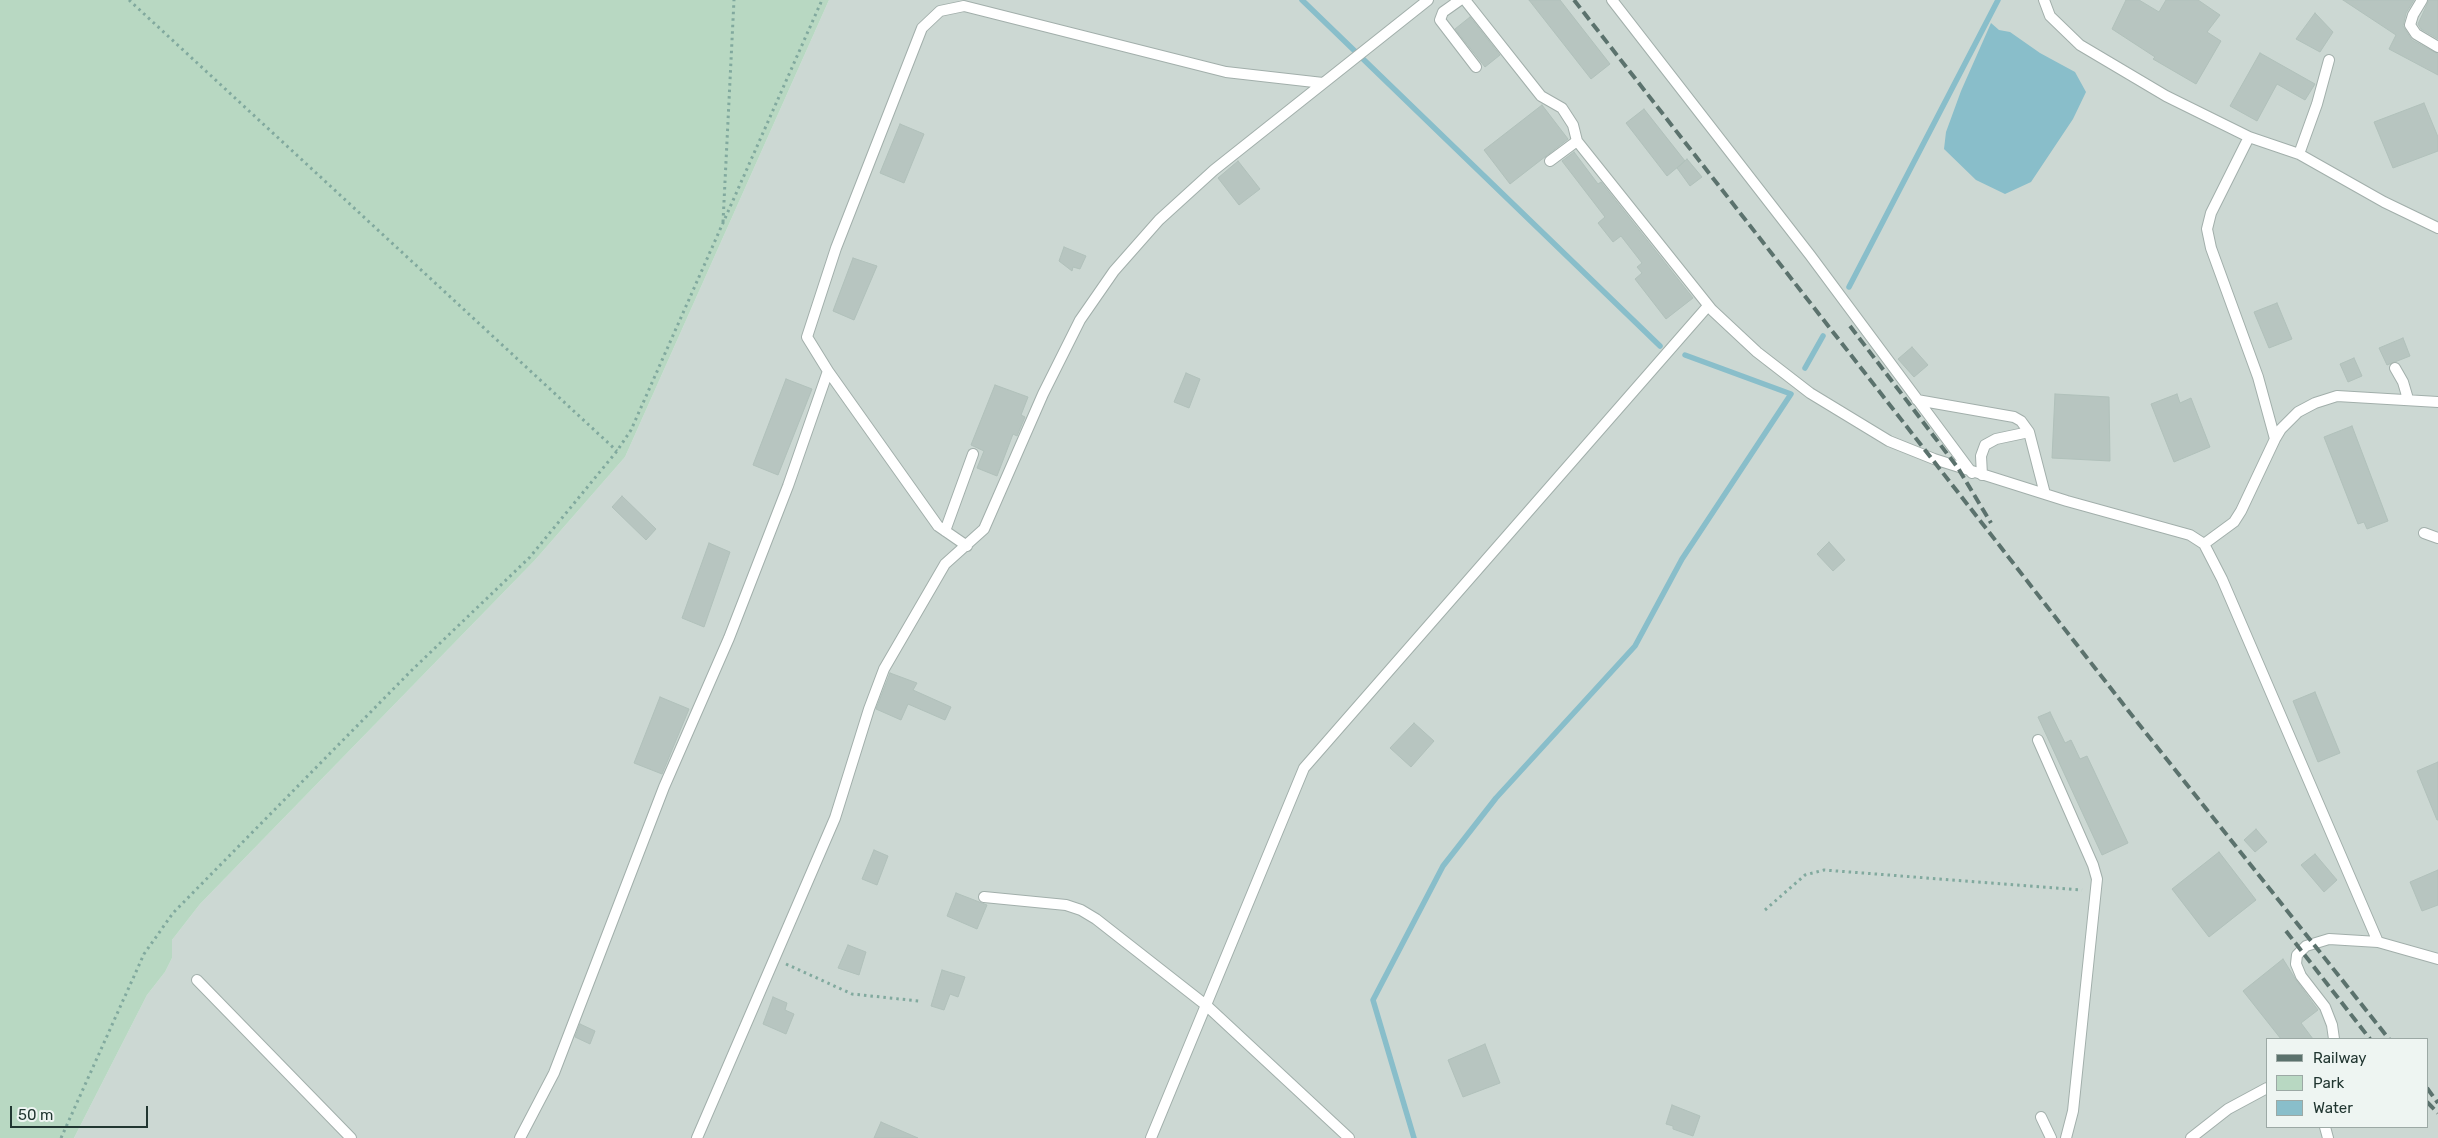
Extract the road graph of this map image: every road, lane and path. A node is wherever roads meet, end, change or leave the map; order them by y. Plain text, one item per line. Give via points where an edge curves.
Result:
1 (129, 0) edge
2 (734, 0) edge
3 (822, 0) edge
4 (1428, 0) edge
5 (1460, 0) edge
6 (1466, 0) edge
7 (1612, 0) edge
8 (2044, 0) edge
9 (2422, 0) edge
10 (2438, 47) edge
11 (2329, 60) dead end
12 (1476, 67) dead end
13 (1323, 83) junction
14 (2249, 137) junction
15 (1576, 141) junction
16 (2299, 154) junction
17 (1550, 161) dead end
18 (722, 226) junction
19 (2438, 228) edge
20 (1708, 306) junction
21 (2395, 368) dead end
22 (828, 371) junction
23 (2408, 399) junction
24 (1917, 400) junction
25 (2438, 402) edge
26 (2029, 432) junction
27 (2275, 439) junction
28 (617, 451) junction
29 (973, 454) dead end
30 (1972, 472) junction
31 (1982, 476) junction
32 (2045, 494) junction
33 (945, 531) junction
34 (2424, 533) dead end
35 (2438, 538) edge
36 (2204, 544) junction
37 (967, 546) junction
38 (2038, 740) dead end
39 (2097, 891) junction
40 (984, 897) dead end
41 (1765, 910) dead end
42 (2378, 942) junction
43 (773, 958) junction
44 (2438, 959) edge
45 (197, 980) dead end
46 (919, 1001) dead end
47 (1207, 1006) junction
48 (2334, 1038) edge
49 (2266, 1089) edge
50 (2040, 1117) dead end
51 (61, 1138) edge
52 (351, 1138) edge
53 (520, 1138) edge
54 (697, 1138) edge
55 (1151, 1138) edge
56 (1349, 1138) edge
57 (2051, 1138) edge
58 (2066, 1138) edge
59 (2191, 1138) edge

1 - 28 path
2 - 18 path
3 - 18 path
4 - 13 lane
5 - 12 lane via 1444,12 1440,20
6 - 15 lane via 1541,96 1562,108 1573,125
7 - 24 lane via 1810,255
8 - 14 lane via 2054,20 2085,48 2166,96
9 - 10 lane via 2410,25 2416,34
11 - 16 lane
13 - 22 lane via 1226,72 964,6 940,11 922,28 836,248 807,337
13 - 37 lane via 1214,170 1159,220 1114,271 1080,320 1043,394 984,529
14 - 16 lane
14 - 27 lane via 2211,213 2207,229 2258,377
15 - 17 lane
15 - 20 lane
16 - 19 lane
18 - 28 path via 631,430
20 - 30 lane via 1758,352 1854,422 1889,440
20 - 47 lane via 1312,758 1299,778
21 - 23 lane
22 - 33 lane via 938,526
22 - 53 lane via 729,638 664,787 554,1073
23 - 25 lane
23 - 27 lane via 2330,398 2298,412
24 - 26 lane via 2014,417 2021,420
24 - 30 lane
26 - 31 lane via 1996,439 1985,445 1981,456
26 - 32 lane
27 - 36 lane via 2242,511 2227,528
28 - 51 path via 530,557 412,670 173,913 144,954
29 - 33 lane
30 - 31 lane
31 - 32 lane
32 - 36 lane via 2190,535
33 - 37 lane
34 - 35 lane
36 - 42 lane
37 - 43 lane via 945,564 884,669 835,818
38 - 39 lane via 2093,865
39 - 41 path via 1824,870 1805,875
39 - 58 lane via 2073,1111
40 - 47 lane via 1066,905 1081,910
42 - 44 lane
42 - 48 lane via 2318,941 2297,955 2298,970 2326,1007
43 - 46 path via 852,994
43 - 54 lane
45 - 52 lane
47 - 55 lane
47 - 56 lane
49 - 59 lane via 2237,1104
50 - 57 lane

